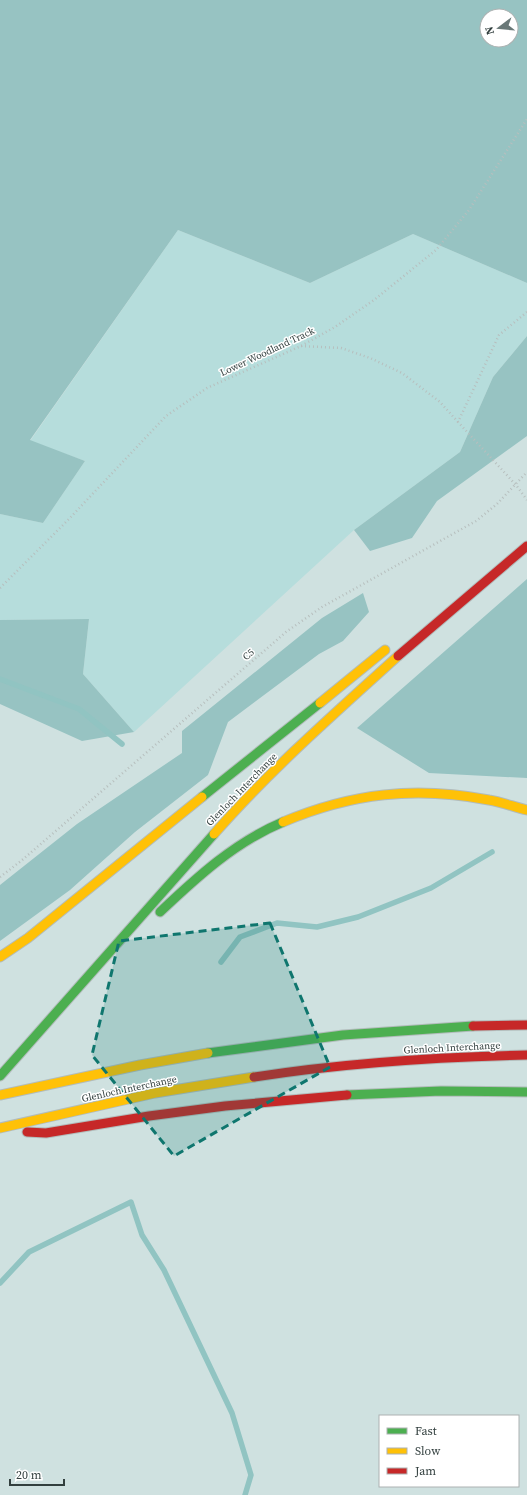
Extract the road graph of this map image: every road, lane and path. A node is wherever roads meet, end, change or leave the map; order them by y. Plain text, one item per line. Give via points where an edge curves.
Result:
1 (527, 119) edge
2 (527, 312) edge
3 (301, 346) junction
4 (458, 422) junction
5 (527, 472) edge
6 (516, 485) junction
7 (527, 500) edge
8 (527, 546) edge
9 (484, 583) junction
10 (0, 588) edge
11 (421, 624) dead end
12 (390, 646) dead end
13 (527, 810) edge
14 (0, 877) edge
15 (154, 918) dead end
16 (142, 928) dead end
17 (0, 957) edge
18 (80, 986) junction
19 (527, 1025) edge
20 (527, 1055) edge
21 (0, 1076) edge
22 (527, 1092) edge
23 (0, 1095) edge
24 (0, 1130) edge

1 - 3 path, Lower Woodland Track via 469,210 436,250 374,300 335,327
2 - 4 path via 499,335
3 - 4 path via 341,348 396,370 440,402
3 - 10 path, Lower Woodland Track via 207,388 166,416
4 - 6 path
5 - 6 path, C5
6 - 7 path
6 - 14 path, C5 via 476,521 322,607 286,632
8 - 9 highway, Glenloch Interchange
9 - 11 highway
9 - 18 highway, Glenloch Interchange via 386,667 267,777 224,822
12 - 17 highway via 28,938
13 - 15 highway via 474,796 428,792 380,794 341,801 266,830 242,844 208,869
16 - 18 highway
18 - 21 highway, Glenloch Interchange
19 - 23 highway, Glenloch Interchange via 402,1030 312,1039 160,1061
20 - 24 highway, Glenloch Interchange via 425,1059 253,1077 163,1092
22 - 24 highway via 431,1092 292,1100 182,1111 46,1133

